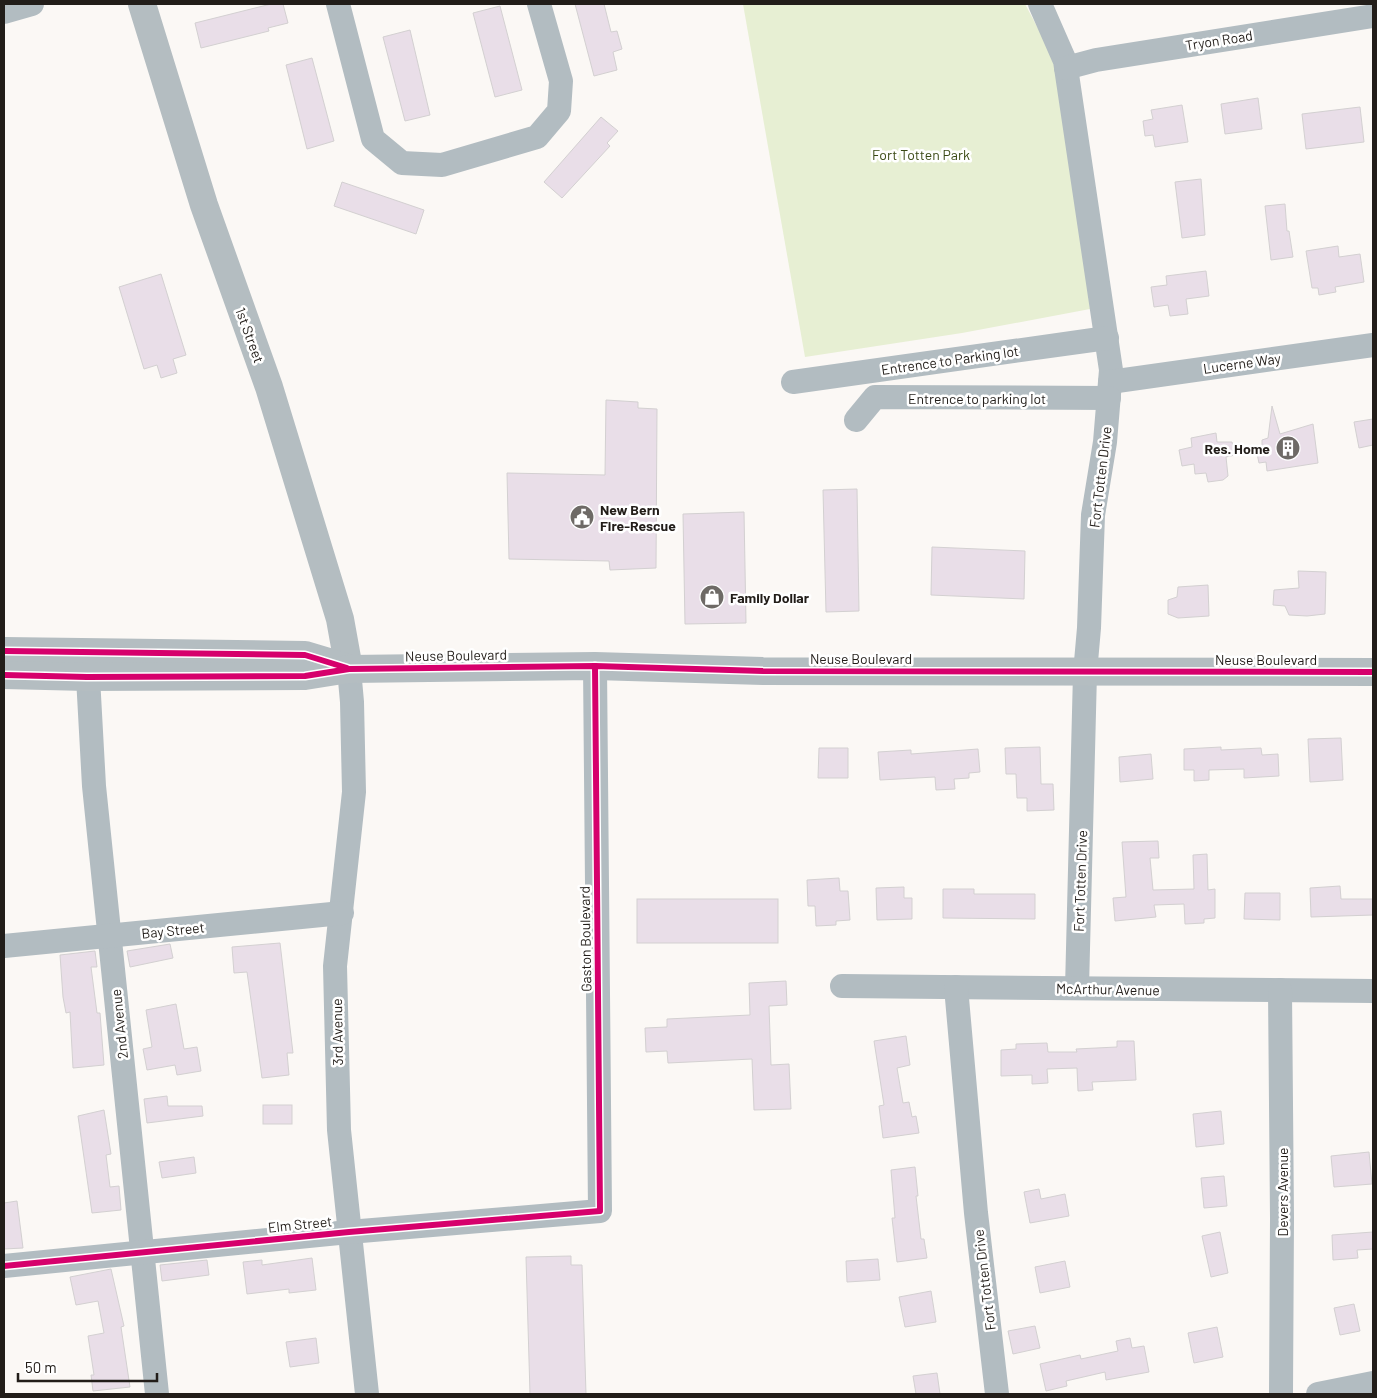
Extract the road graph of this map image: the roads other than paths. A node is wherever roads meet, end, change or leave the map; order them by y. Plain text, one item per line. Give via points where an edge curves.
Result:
1 (9, 4) edge
2 (32, 4) edge
3 (142, 4) edge
4 (338, 4) edge
5 (539, 4) edge
6 (1040, 4) edge
7 (4, 6) edge
8 (4, 12) edge
9 (1373, 16) edge
10 (1066, 68) junction
11 (1107, 338) junction
12 (1373, 345) edge
13 (792, 382) dead end
14 (1109, 390) junction
15 (856, 420) dead end
16 (4, 651) edge
17 (87, 665) junction
18 (595, 666) junction
19 (349, 669) junction
20 (1373, 672) edge
21 (1086, 673) junction
22 (4, 675) edge
23 (342, 914) junction
24 (110, 936) junction
25 (4, 946) edge
26 (842, 986) dead end
27 (956, 987) junction
28 (1077, 988) junction
29 (1280, 990) junction
30 (1373, 991) edge
31 (600, 1211) joint
32 (349, 1232) junction
33 (142, 1252) junction
34 (4, 1266) edge
35 (1373, 1383) edge
36 (157, 1394) edge
37 (367, 1394) edge
38 (997, 1394) edge
39 (1281, 1394) edge
40 (1318, 1394) edge

1 - 7 street
2 - 8 street
3 - 19 main road, 1st Street via 204,205 269,387 340,619
4 - 5 street via 373,139 402,163 442,164 537,137 559,111 561,81
6 - 10 street, Fort Totten Drive
9 - 10 street, Tryon Road via 1096,60
10 - 11 street, Fort Totten Drive
11 - 13 street, Entrence to Parking lot
11 - 14 street, Fort Totten Drive via 1111,370
12 - 14 street, Lucerne Way
14 - 15 street, Entrence to parking lot via 875,398
14 - 21 street, Fort Totten Drive via 1105,442 1093,516
16 - 17 main road, Neuse Boulevard
17 - 19 main road, Neuse Boulevard via 306,676
17 - 22 main road, Neuse Boulevard
17 - 24 street, 2nd Avenue via 94,786
18 - 19 main road, Neuse Boulevard
18 - 21 main road, Neuse Boulevard via 763,671
18 - 31 street, Gaston Boulevard
19 - 23 street, 3rd Avenue via 354,792
20 - 21 main road, Neuse Boulevard
21 - 28 street, Fort Totten Drive
23 - 24 street, Bay Street
23 - 32 street, 3rd Avenue via 335,966 338,1111
24 - 25 street, Bay Street
24 - 33 street, 2nd Avenue
26 - 27 street, McArthur Avenue
27 - 28 street, McArthur Avenue
27 - 38 street, Fort Totten Drive via 976,1212
28 - 29 street, McArthur Avenue
29 - 30 street, McArthur Avenue
29 - 39 street, Devers Avenue
31 - 32 street, Elm Street
32 - 33 street, Elm Street
32 - 37 street, 3rd Avenue
33 - 34 street, Elm Street
33 - 36 street, 2nd Avenue
35 - 40 street

